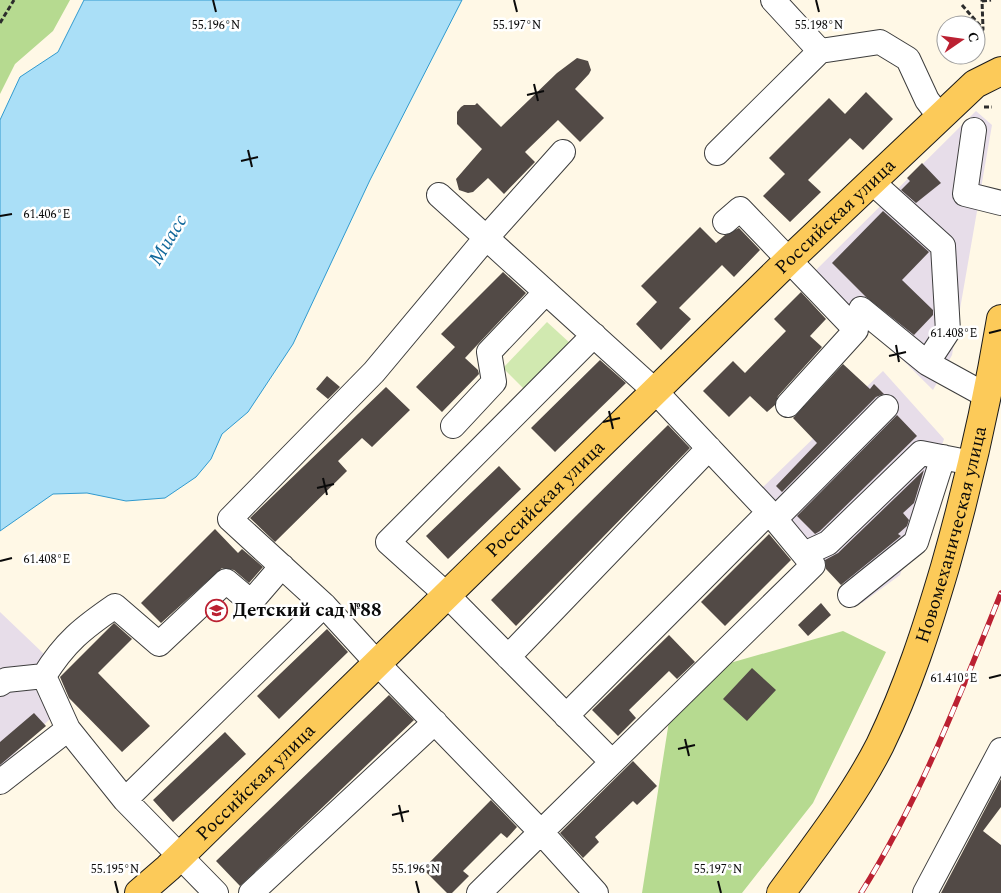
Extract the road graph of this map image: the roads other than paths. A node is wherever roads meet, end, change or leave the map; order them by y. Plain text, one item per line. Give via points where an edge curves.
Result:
1 (773, 0) edge
2 (820, 51) junction
3 (1001, 71) edge
4 (940, 117) junction
5 (974, 130) dead end
6 (563, 152) dead end
7 (717, 153) dead end
8 (872, 182) junction
9 (439, 195) dead end
10 (1001, 203) edge
11 (725, 222) dead end
12 (486, 238) junction
13 (789, 260) junction
14 (546, 292) junction
15 (862, 309) dead end
16 (1001, 319) edge
17 (594, 335) junction
18 (927, 363) junction
19 (655, 391) junction
20 (987, 396) junction
21 (788, 405) dead end
22 (886, 407) dead end
23 (453, 426) dead end
24 (709, 448) junction
25 (943, 457) junction
26 (972, 463) junction
27 (772, 516) junction
28 (804, 554) junction
29 (282, 566) junction
30 (850, 595) dead end
31 (448, 596) junction
32 (324, 605) junction
33 (508, 657) junction
34 (378, 664) junction
35 (44, 676) junction
36 (0, 684) edge
37 (566, 716) junction
38 (435, 722) junction
39 (68, 729) junction
40 (1001, 750) edge
41 (612, 762) junction
42 (0, 782) edge
43 (125, 800) junction
44 (541, 832) junction
45 (180, 857) junction
46 (582, 889) edge
47 (139, 893) edge
48 (216, 893) edge
49 (252, 893) edge
50 (479, 893) edge
51 (781, 893) edge
52 (925, 893) edge

1 - 2 lane
2 - 4 lane via 880,42 908,58
2 - 7 lane
3 - 4 main road, Российская улица via 975,84
4 - 8 main road, Российская улица
5 - 10 lane via 965,194
6 - 12 lane
8 - 13 main road, Российская улица
8 - 18 lane via 942,246 948,331
9 - 12 lane
11 - 13 lane via 740,209
12 - 14 lane
12 - 29 lane via 374,372 230,519
13 - 19 main road, Российская улица
13 - 21 lane via 856,330
14 - 17 lane
14 - 23 lane via 490,352 494,382
15 - 18 lane
16 - 20 main road, Новомеханическая улица
17 - 19 lane
17 - 31 lane via 388,542
18 - 20 lane
19 - 24 lane
19 - 31 main road, Российская улица
20 - 26 main road, Новомеханическая улица
22 - 27 lane
24 - 27 lane
24 - 33 lane
25 - 26 lane
25 - 28 lane via 921,453 828,543
25 - 30 lane via 916,542
26 - 51 main road, Новомеханическая улица via 933,607 899,705 857,785
27 - 28 lane
27 - 37 lane
28 - 41 lane via 813,565
29 - 32 lane
29 - 35 lane via 251,602 226,581 159,644 115,606 81,628 56,656
31 - 33 lane
31 - 34 main road, Российская улица
32 - 34 lane
32 - 43 lane
33 - 37 lane
34 - 38 lane
34 - 45 main road, Российская улица
35 - 36 lane via 6,680
35 - 39 lane
37 - 41 lane
38 - 44 lane
38 - 49 lane
39 - 42 lane
39 - 43 lane
40 - 52 lane
41 - 44 lane
43 - 45 lane
44 - 46 lane
44 - 50 lane
45 - 47 main road, Российская улица
45 - 48 lane

